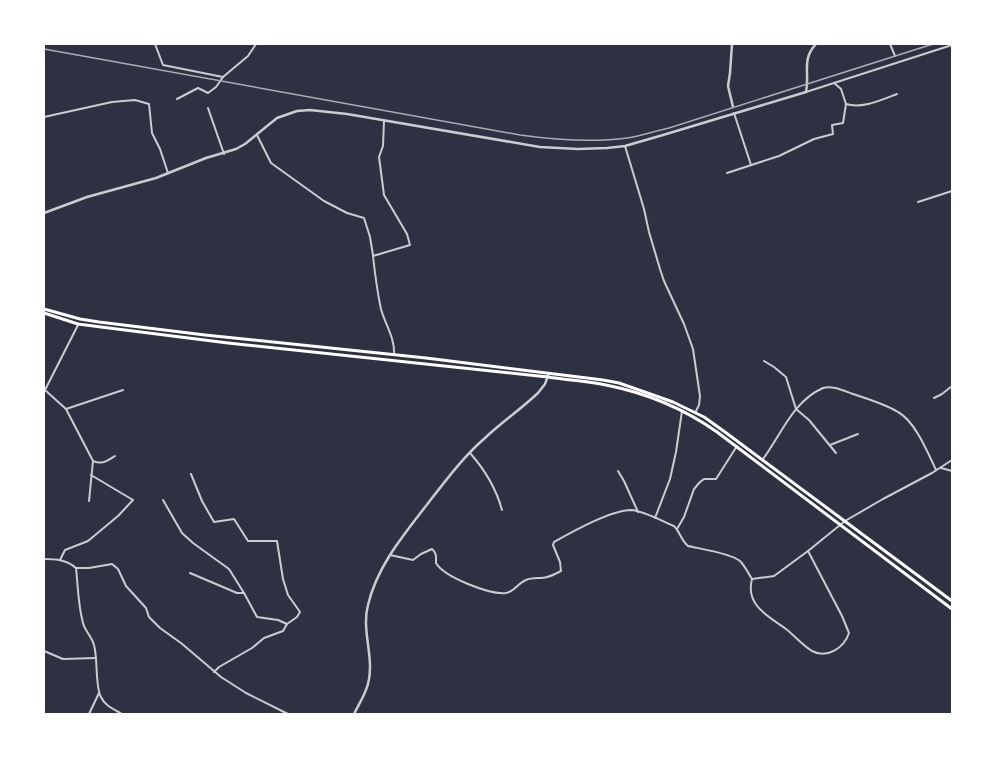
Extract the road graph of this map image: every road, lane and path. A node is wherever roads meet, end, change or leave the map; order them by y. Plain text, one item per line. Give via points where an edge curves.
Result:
1 (155, 44) edge
2 (256, 44) edge
3 (732, 44) edge
4 (816, 44) edge
5 (890, 44) edge
6 (952, 45) edge
7 (895, 56) dead end
8 (223, 76) junction
9 (834, 82) junction
10 (806, 92) junction
11 (897, 94) dead end
12 (177, 99) dead end
13 (846, 104) junction
14 (733, 107) dead end
15 (208, 108) dead end
16 (734, 114) junction
17 (44, 117) edge
18 (384, 121) junction
19 (257, 135) junction
20 (625, 146) junction
21 (224, 154) junction
22 (751, 165) junction
23 (168, 173) junction
24 (727, 173) dead end
25 (952, 191) edge
26 (918, 202) dead end
27 (44, 213) edge
28 (373, 256) junction
29 (44, 309) edge
30 (44, 313) edge
31 (102, 322) junction
32 (78, 324) junction
33 (102, 327) junction
34 (952, 351) edge
35 (394, 354) junction
36 (952, 355) edge
37 (764, 361) dead end
38 (548, 375) junction
39 (952, 386) edge
40 (44, 390) edge
41 (123, 390) dead end
42 (934, 398) dead end
43 (796, 409) junction
44 (66, 410) junction
45 (682, 410) junction
46 (695, 413) junction
47 (858, 434) dead end
48 (830, 445) junction
49 (736, 446) junction
50 (470, 453) junction
51 (836, 453) dead end
52 (115, 456) dead end
53 (763, 459) junction
54 (952, 460) edge
55 (93, 461) junction
56 (941, 468) junction
57 (936, 470) junction
58 (618, 471) dead end
59 (952, 471) edge
60 (190, 474) dead end
61 (91, 475) junction
62 (163, 500) dead end
63 (89, 501) dead end
64 (502, 510) dead end
65 (638, 512) junction
66 (655, 518) junction
67 (845, 521) junction
68 (841, 524) junction
69 (677, 529) junction
70 (808, 551) junction
71 (390, 555) junction
72 (44, 559) edge
73 (60, 560) junction
74 (76, 568) junction
75 (190, 573) dead end
76 (752, 579) junction
77 (244, 593) junction
78 (952, 601) edge
79 (952, 609) edge
80 (287, 624) junction
81 (44, 651) edge
82 (96, 658) junction
83 (214, 672) junction
84 (99, 692) junction
85 (88, 714) edge
86 (122, 714) edge
87 (288, 714) edge
88 (354, 714) edge

1 - 8 street via 163,65
2 - 8 street via 248,56
3 - 14 street via 728,86
4 - 10 street via 809,53 806,63
5 - 7 street
6 - 9 street
8 - 12 street via 216,87 208,93 198,88
9 - 10 street
9 - 13 street via 841,89
10 - 16 street
11 - 13 street via 854,106
13 - 22 street via 843,123 832,125 833,134 814,139 779,156
15 - 21 street
16 - 20 street
16 - 22 street
17 - 23 street via 112,102 135,100 149,104 152,133
18 - 19 street via 310,110 277,118
18 - 20 street via 540,148
18 - 28 street via 383,146 379,157 384,195 404,228 410,245
19 - 21 street via 241,147
19 - 28 street via 272,163 324,201 347,213 364,218
20 - 46 street via 664,281 693,349 700,396
21 - 23 street
22 - 24 street
23 - 27 street via 87,197
25 - 26 street
28 - 35 street via 382,310 394,346
29 - 31 main road
30 - 32 main road
31 - 33 main road
31 - 35 main road
32 - 33 main road
32 - 40 street
33 - 38 main road
34 - 36 street
35 - 38 main road
37 - 43 street via 786,377
38 - 45 main road via 621,388
38 - 46 main road via 619,383 658,396
38 - 50 street via 538,393
39 - 42 street
40 - 44 street
41 - 44 street
43 - 48 street
43 - 53 street
43 - 57 street via 824,388 831,387 898,412 913,426
44 - 55 street
45 - 49 main road
45 - 66 street via 670,479
46 - 53 main road
47 - 48 street
48 - 51 street
49 - 68 main road
49 - 69 street via 716,479 704,479 694,489
50 - 64 street via 486,473
50 - 71 street
52 - 55 street via 106,462
53 - 67 main road
54 - 56 street
55 - 61 street
56 - 57 street
56 - 59 street
57 - 67 street
58 - 65 street
60 - 80 street via 214,522 234,519 248,541 277,541 288,595 300,612
61 - 63 street
61 - 73 street via 134,500 88,541 65,550
62 - 77 street via 182,533 229,569
65 - 66 street
65 - 71 street via 631,510 616,513 554,542 561,571 547,577 526,580 513,591 506,593 493,592 446,573 436,563 435,551 432,549 413,560
66 - 69 street
67 - 68 street
67 - 78 main road
68 - 70 street
68 - 79 main road
69 - 76 street via 683,542 688,546 739,560
70 - 76 street via 774,576
70 - 76 street via 849,633 836,651 813,652 759,609 751,592
71 - 88 street via 372,590 367,607 370,674 365,694
72 - 73 street
73 - 74 street
74 - 82 street via 83,623 94,644
74 - 83 street via 114,565 126,586 146,608 149,617
75 - 77 street via 236,593
77 - 80 street via 257,617
80 - 83 street via 283,631 264,638
81 - 82 street via 63,659
82 - 84 street
83 - 87 street via 246,693
84 - 85 street
84 - 86 street via 109,707

